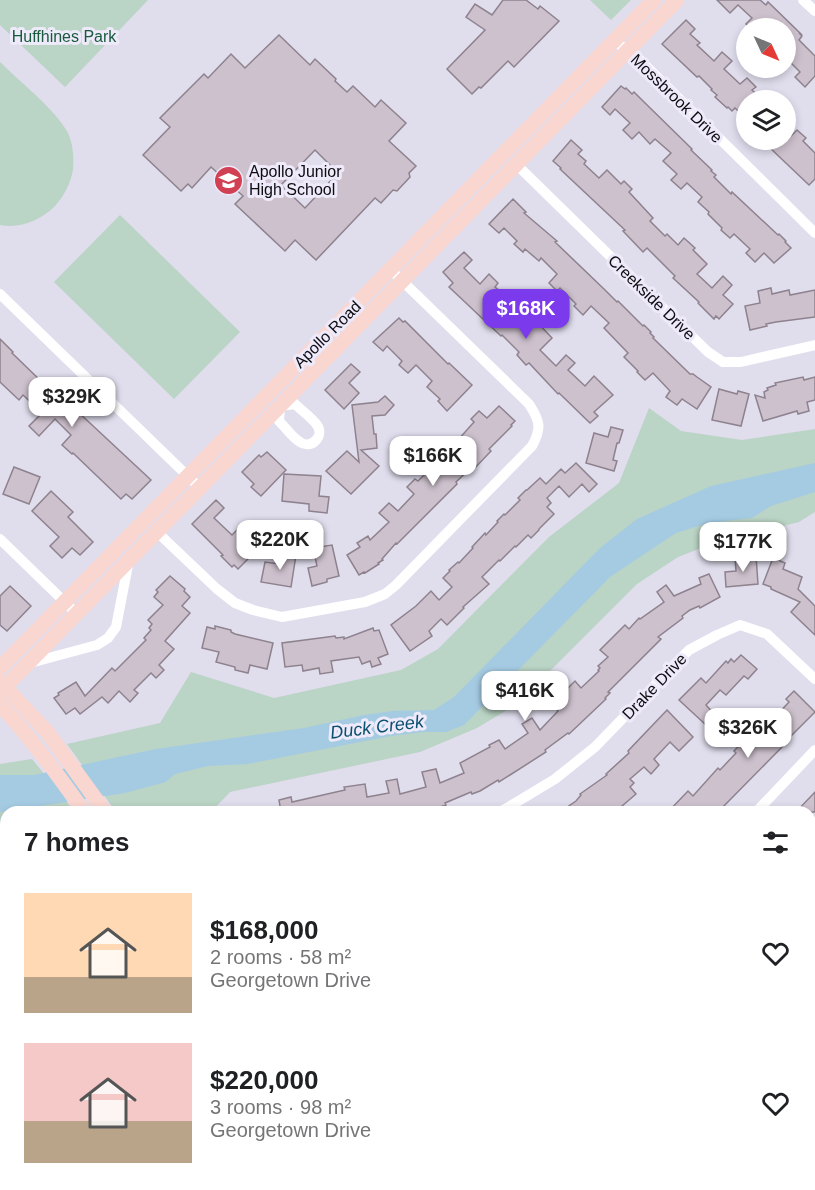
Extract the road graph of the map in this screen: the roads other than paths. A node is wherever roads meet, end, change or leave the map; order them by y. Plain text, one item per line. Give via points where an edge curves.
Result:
1 (654, 0) edge
2 (676, 0) edge
3 (803, 0) edge
4 (815, 11) edge
5 (614, 41) junction
6 (628, 51) junction
7 (516, 164) junction
8 (815, 233) edge
9 (390, 269) junction
10 (402, 280) junction
11 (0, 294) edge
12 (815, 345) edge
13 (267, 394) junction
14 (280, 405) junction
15 (188, 476) junction
16 (199, 487) junction
17 (156, 531) junction
18 (0, 539) edge
19 (129, 558) junction
20 (64, 602) junction
21 (76, 613) junction
22 (26, 664) junction
23 (0, 668) edge
24 (815, 679) edge
25 (2, 687) edge
26 (0, 705) edge
27 (815, 750) edge
28 (80, 806) edge
29 (101, 806) edge
30 (511, 806) edge
31 (762, 806) edge

1 - 5 street, Apollo Road
2 - 6 street, Apollo Road
3 - 4 street
5 - 6 street, Mossbrook Drive
5 - 9 street, Apollo Road
6 - 7 street, Apollo Road
6 - 8 street, Mossbrook Drive
7 - 10 street, Apollo Road
7 - 12 street, Creekside Drive via 723,362 741,362
9 - 10 street
9 - 13 street, Apollo Road
10 - 14 street, Apollo Road
10 - 17 street via 529,404 539,420 532,446 396,585 365,602 282,616 253,610 235,603 217,589
11 - 15 street
13 - 14 street
13 - 15 street, Apollo Road
14 - 16 street, Apollo Road
15 - 16 street
15 - 20 street, Apollo Road
16 - 17 street, Apollo Road
17 - 19 street, Apollo Road
18 - 20 street
19 - 21 street, Apollo Road
19 - 22 street via 116,627 108,638 97,645
20 - 21 street
20 - 23 street, Apollo Road
21 - 22 street, Apollo Road
22 - 25 street, Apollo Road
24 - 30 street, Drake Drive via 768,634 740,625 717,634 688,650 595,747 555,779
25 - 29 street via 38,721
26 - 28 street via 48,760
27 - 31 street

